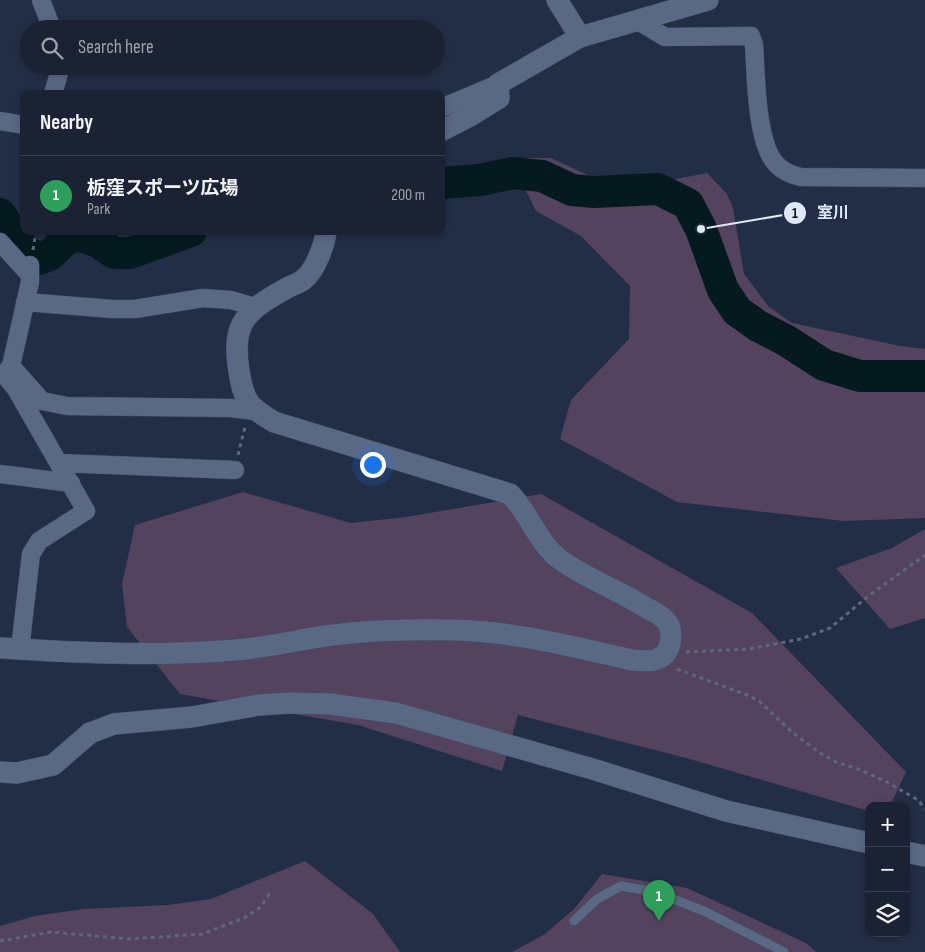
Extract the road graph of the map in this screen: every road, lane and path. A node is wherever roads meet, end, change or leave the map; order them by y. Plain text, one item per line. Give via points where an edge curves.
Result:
1 (41, 0) edge
2 (557, 0) edge
3 (708, 0) edge
4 (49, 20) edge
5 (638, 21) junction
6 (580, 37) junction
7 (59, 75) edge
8 (498, 84) junction
9 (54, 90) edge
10 (445, 106) edge
11 (0, 121) edge
12 (20, 124) edge
13 (445, 129) edge
14 (925, 178) edge
15 (35, 235) edge
16 (326, 235) edge
17 (0, 242) edge
18 (33, 245) dead end
19 (26, 302) junction
20 (256, 307) junction
21 (5, 371) edge
22 (252, 410) junction
23 (60, 463) junction
24 (235, 470) joint
25 (0, 474) edge
26 (72, 483) junction
27 (925, 556) edge
28 (10, 649) edge
29 (667, 652) junction
30 (0, 772) edge
31 (925, 809) edge
32 (865, 842) edge
33 (910, 853) edge
34 (925, 856) edge
35 (271, 891) dead end
36 (574, 921) dead end
37 (0, 942) edge
38 (784, 952) edge

1 - 4 street
2 - 6 street
3 - 5 street
5 - 6 street
5 - 14 street via 665,36 751,36 764,142 776,164 787,173 801,177
6 - 8 street
7 - 9 street
8 - 10 street
8 - 13 street via 499,98
11 - 12 street
15 - 18 path
16 - 20 street via 313,269 305,279
17 - 19 street via 30,270
19 - 20 street via 136,309 203,298 231,300
19 - 21 street
20 - 22 street via 241,325 236,349 242,393
21 - 22 street via 42,401 67,406
21 - 23 street
22 - 24 path
22 - 29 street via 274,422 510,494 558,557 578,571 629,596 668,623 671,630
23 - 24 street
23 - 26 street
25 - 26 street
26 - 28 street via 86,511 39,541 31,554
27 - 29 path via 830,628 801,639 749,649
28 - 29 street via 188,652 398,629 519,636 648,662 661,658
29 - 31 path via 671,667 747,694 820,753 884,781 918,800
30 - 32 street via 17,773 53,765 90,733 114,724 192,717 259,705 330,704 396,713 596,770 726,812
33 - 34 street
35 - 37 path via 260,907 244,918 202,934 129,939 51,932
36 - 38 lane via 597,899 620,886 656,892 706,912

